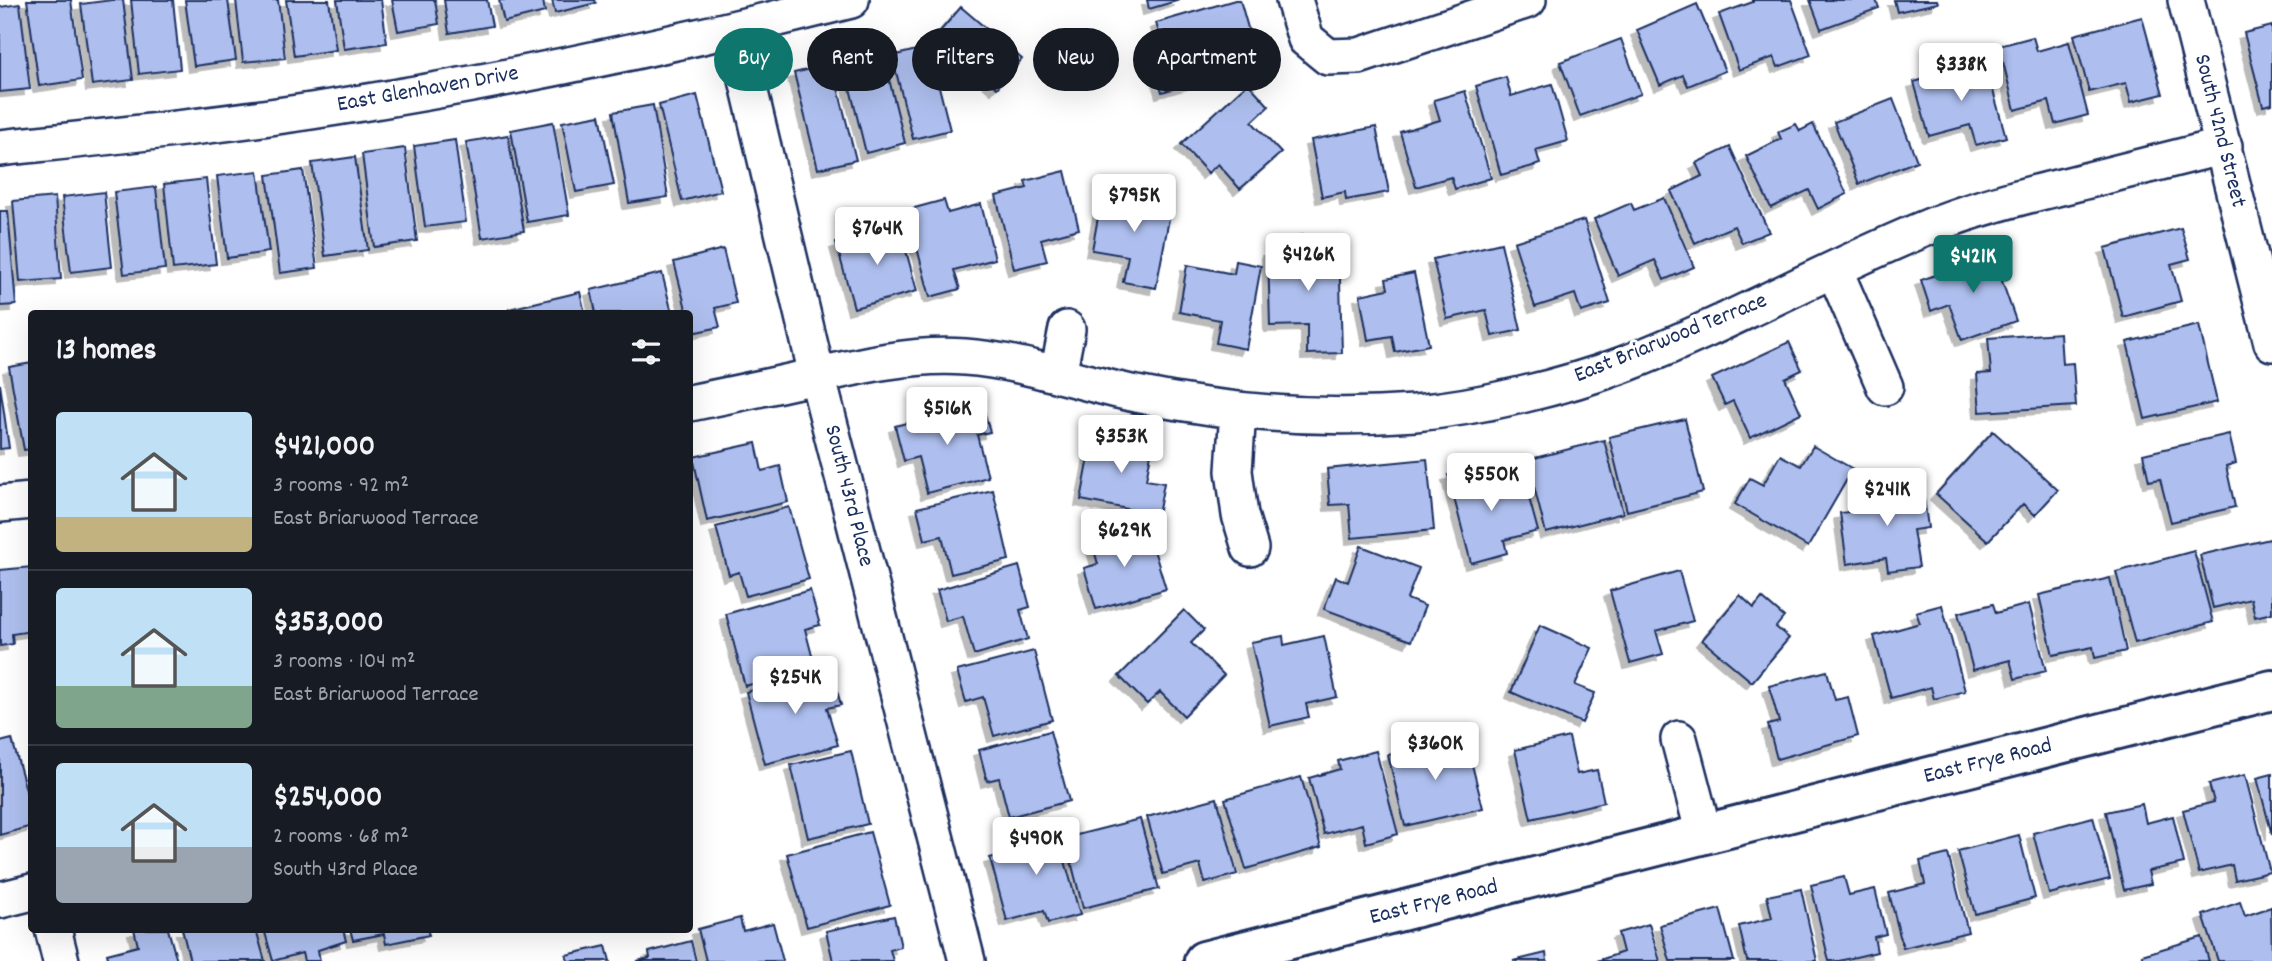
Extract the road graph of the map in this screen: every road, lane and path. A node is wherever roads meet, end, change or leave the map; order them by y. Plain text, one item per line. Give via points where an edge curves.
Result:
1 (851, 0) edge
2 (1294, 0) edge
3 (1528, 0) edge
4 (2186, 0) edge
5 (739, 28) edge
6 (714, 33) edge
7 (750, 91) edge
8 (2224, 146) junction
9 (0, 148) edge
10 (1834, 269) junction
11 (2270, 326) edge
12 (1067, 329) dead end
13 (1058, 374) junction
14 (817, 375) junction
15 (1885, 387) dead end
16 (693, 402) edge
17 (1238, 410) junction
18 (28, 501) edge
19 (0, 503) edge
20 (1250, 548) dead end
21 (2272, 690) edge
22 (1679, 739) dead end
23 (1704, 834) junction
24 (28, 893) edge
25 (0, 900) edge
26 (54, 933) edge
27 (61, 961) edge
28 (967, 961) edge
29 (1204, 961) edge

1 - 5 street, East Glenhaven Drive
2 - 3 street via 1306,39 1328,57 1359,56
4 - 8 street, South 42nd Street
6 - 9 street, East Glenhaven Drive via 338,107
7 - 14 street, South 43rd Place
8 - 10 street, East Briarwood Terrace via 1999,202 1933,225
8 - 11 street, South 42nd Street
10 - 15 street
10 - 17 street, East Briarwood Terrace via 1623,365 1560,385 1416,413
12 - 13 street
13 - 14 street, East Briarwood Terrace via 964,357 914,358
13 - 17 street, East Briarwood Terrace via 1136,394
14 - 16 street, East Briarwood Terrace
14 - 28 street, South 43rd Place
17 - 20 street via 1234,471
18 - 19 street
21 - 23 street, East Frye Road
22 - 23 street
23 - 29 street, East Frye Road
24 - 25 street
26 - 27 street

